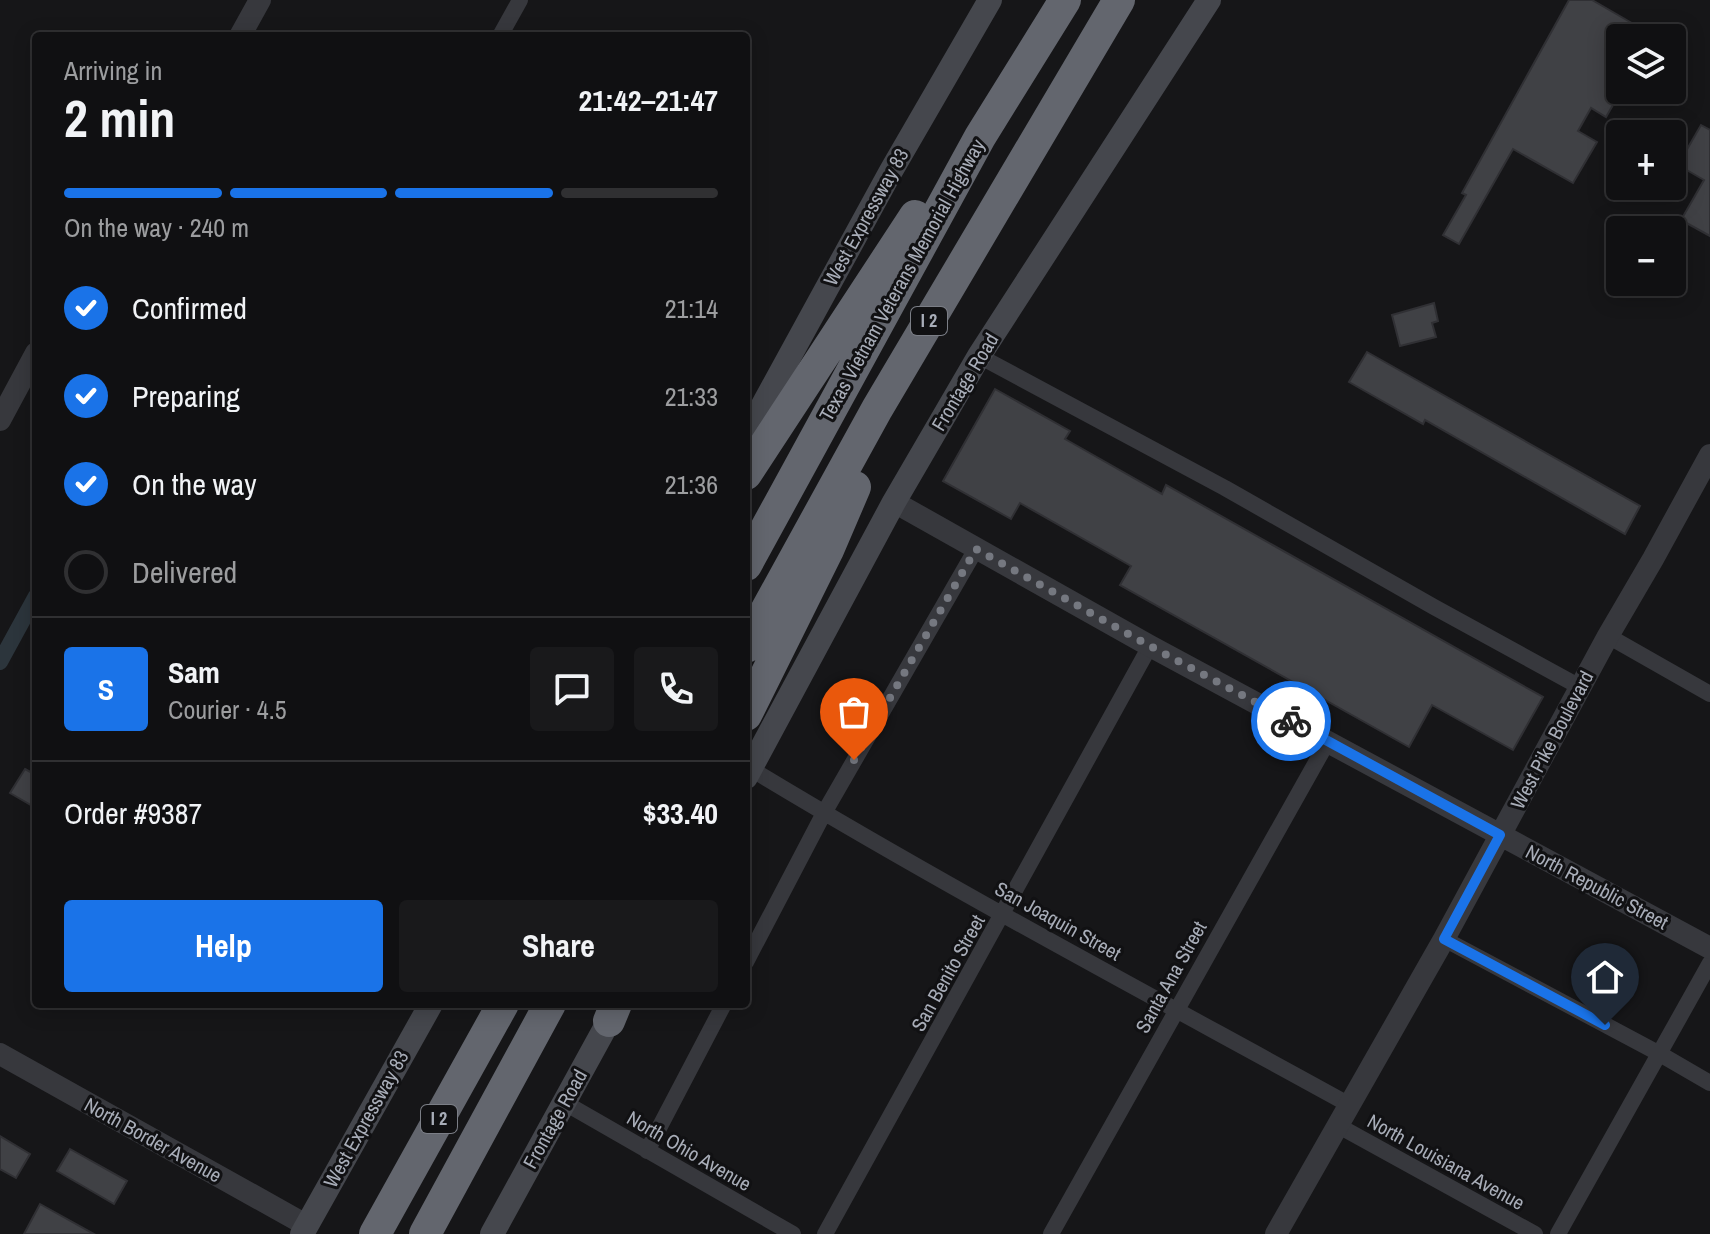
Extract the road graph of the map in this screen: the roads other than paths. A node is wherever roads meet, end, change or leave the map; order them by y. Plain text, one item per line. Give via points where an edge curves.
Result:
1 (260, 0) edge
2 (520, 0) edge
3 (990, 0) edge
4 (1058, 0) edge
5 (1065, 0) edge
6 (1119, 0) edge
7 (1209, 0) edge
8 (242, 32) edge
9 (502, 32) edge
10 (929, 320) junction
11 (979, 356) junction
12 (32, 360) edge
13 (0, 420) edge
14 (750, 429) edge
15 (1710, 455) edge
16 (750, 468) edge
17 (894, 502) junction
18 (976, 549) junction
19 (750, 558) edge
20 (1608, 636) junction
21 (750, 640) edge
22 (1150, 646) junction
23 (1580, 687) junction
24 (1710, 694) edge
25 (750, 707) edge
26 (1328, 741) junction
27 (750, 769) edge
28 (750, 774) edge
29 (824, 813) junction
30 (1500, 835) junction
31 (1003, 914) junction
32 (1444, 939) junction
33 (1710, 948) edge
34 (750, 954) edge
35 (1710, 963) edge
36 (429, 1008) edge
37 (501, 1008) edge
38 (548, 1008) edge
39 (722, 1008) edge
40 (1176, 1009) junction
41 (614, 1010) edge
42 (0, 1054) edge
43 (1660, 1054) junction
44 (1710, 1083) edge
45 (565, 1103) junction
46 (1348, 1104) junction
47 (1337, 1125) junction
48 (647, 1151) junction
49 (304, 1230) edge
50 (375, 1234) edge
51 (425, 1234) edge
52 (492, 1234) edge
53 (793, 1234) edge
54 (825, 1234) edge
55 (1051, 1234) edge
56 (1276, 1234) edge
57 (1535, 1234) edge
58 (1558, 1234) edge

1 - 8 street
2 - 9 street
3 - 14 main road, West Expressway 83
4 - 16 highway
5 - 19 highway, Texas Vietnam Veterans Memorial Highway / I 2 via 980,137
6 - 10 highway, Texas Vietnam Veterans Memorial Highway / I 2
7 - 11 main road, Frontage Road
10 - 21 highway, Texas Vietnam Veterans Memorial Highway / I 2
10 - 25 highway via 828,550
11 - 17 main road, Frontage Road
11 - 23 street
12 - 13 street
15 - 20 street, West Pike Boulevard
17 - 18 street, North Republic Street
17 - 27 main road, Frontage Road
18 - 22 street, North Republic Street
18 - 29 street
20 - 23 street, West Pike Boulevard
20 - 24 street
22 - 26 street, North Republic Street
22 - 31 street, San Benito Street
23 - 30 street, West Pike Boulevard
26 - 30 street, North Republic Street
26 - 40 street, Santa Ana Street
28 - 29 street, San Joaquin Street
29 - 31 street, San Joaquin Street
29 - 34 street
30 - 32 street, West Pike Boulevard
30 - 33 street, North Republic Street
31 - 40 street, San Joaquin Street
31 - 54 street, San Benito Street
32 - 43 street
32 - 46 street, West Pike Boulevard
35 - 43 street
36 - 49 main road, West Expressway 83
37 - 50 highway, I 2
38 - 51 highway, I 2
39 - 48 street
40 - 46 street, San Joaquin Street
40 - 55 street, Santa Ana Street
41 - 45 main road, Frontage Road
42 - 49 street, North Border Avenue
43 - 44 street
43 - 58 street
45 - 48 street, North Ohio Avenue
45 - 52 main road, Frontage Road
46 - 47 street, West Pike Boulevard
47 - 56 street, West Pike Boulevard
47 - 57 street, North Louisiana Avenue
48 - 53 street, North Ohio Avenue

